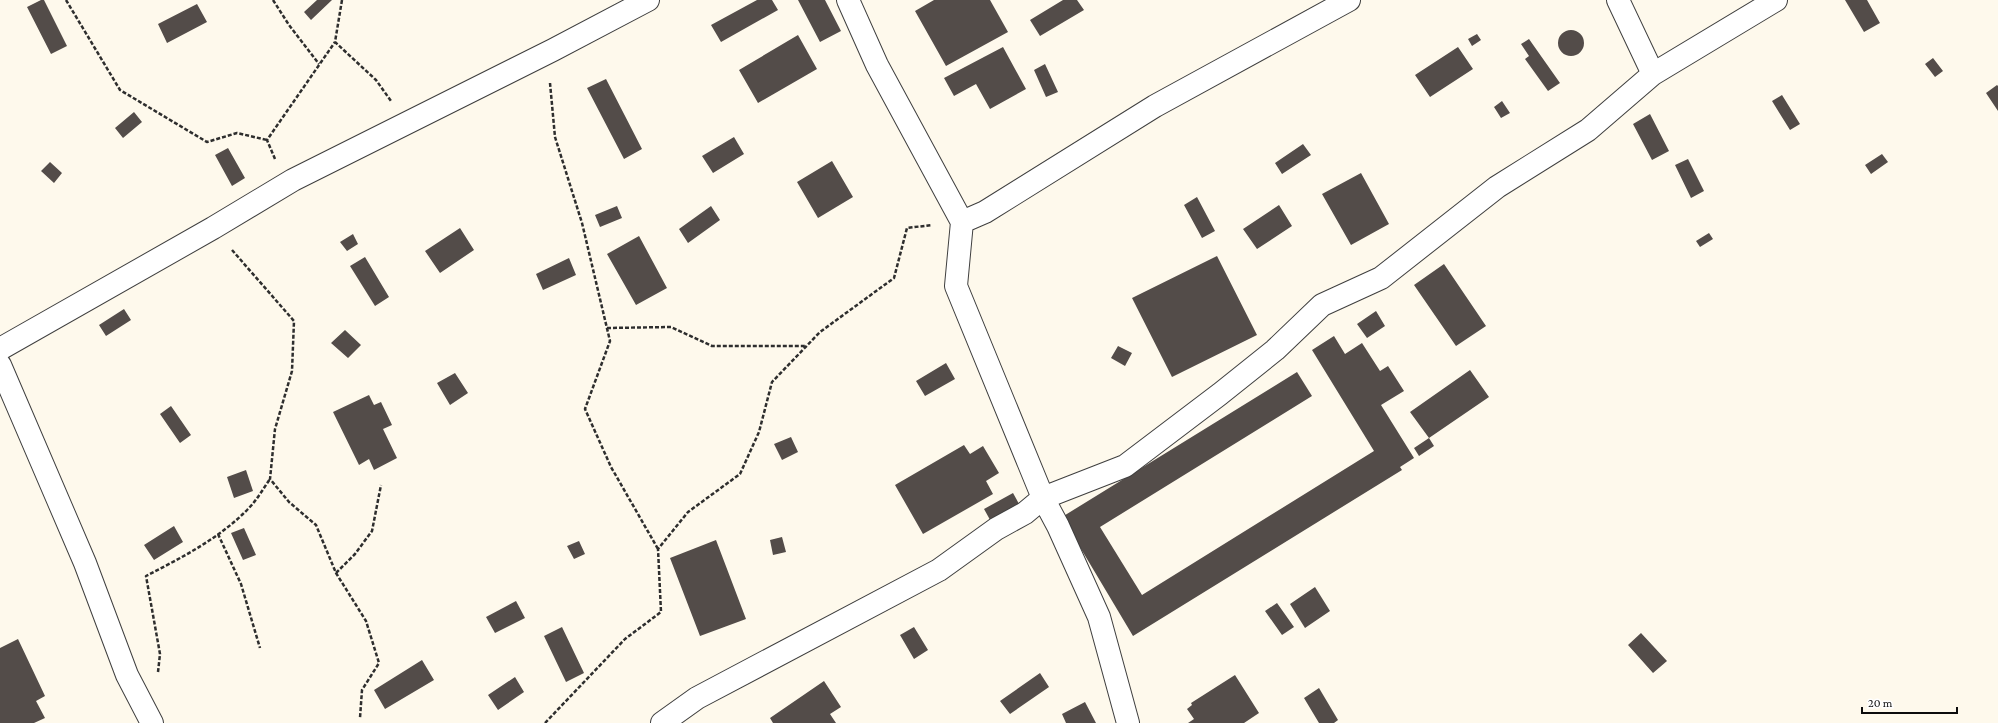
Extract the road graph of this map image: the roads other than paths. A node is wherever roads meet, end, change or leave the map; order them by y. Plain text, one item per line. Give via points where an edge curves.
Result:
1 (648, 0) edge
2 (848, 0) edge
3 (1349, 0) edge
4 (1618, 0) edge
5 (1776, 0) edge
6 (1653, 74) junction
7 (962, 222) junction
8 (0, 349) edge
9 (0, 365) edge
10 (1043, 498) junction
11 (149, 717) edge
12 (662, 723) edge
13 (1128, 723) edge

1 - 8 street via 293,180
2 - 7 street via 877,65
3 - 7 street via 1155,106 985,212
4 - 6 street
5 - 6 street
6 - 10 street via 1588,130 1497,187 1381,278 1322,305 1275,350 1125,466
7 - 10 street via 956,286
9 - 11 street via 85,563 127,675
10 - 12 street via 1025,513 996,529 939,570 697,698
10 - 13 street via 1098,618

